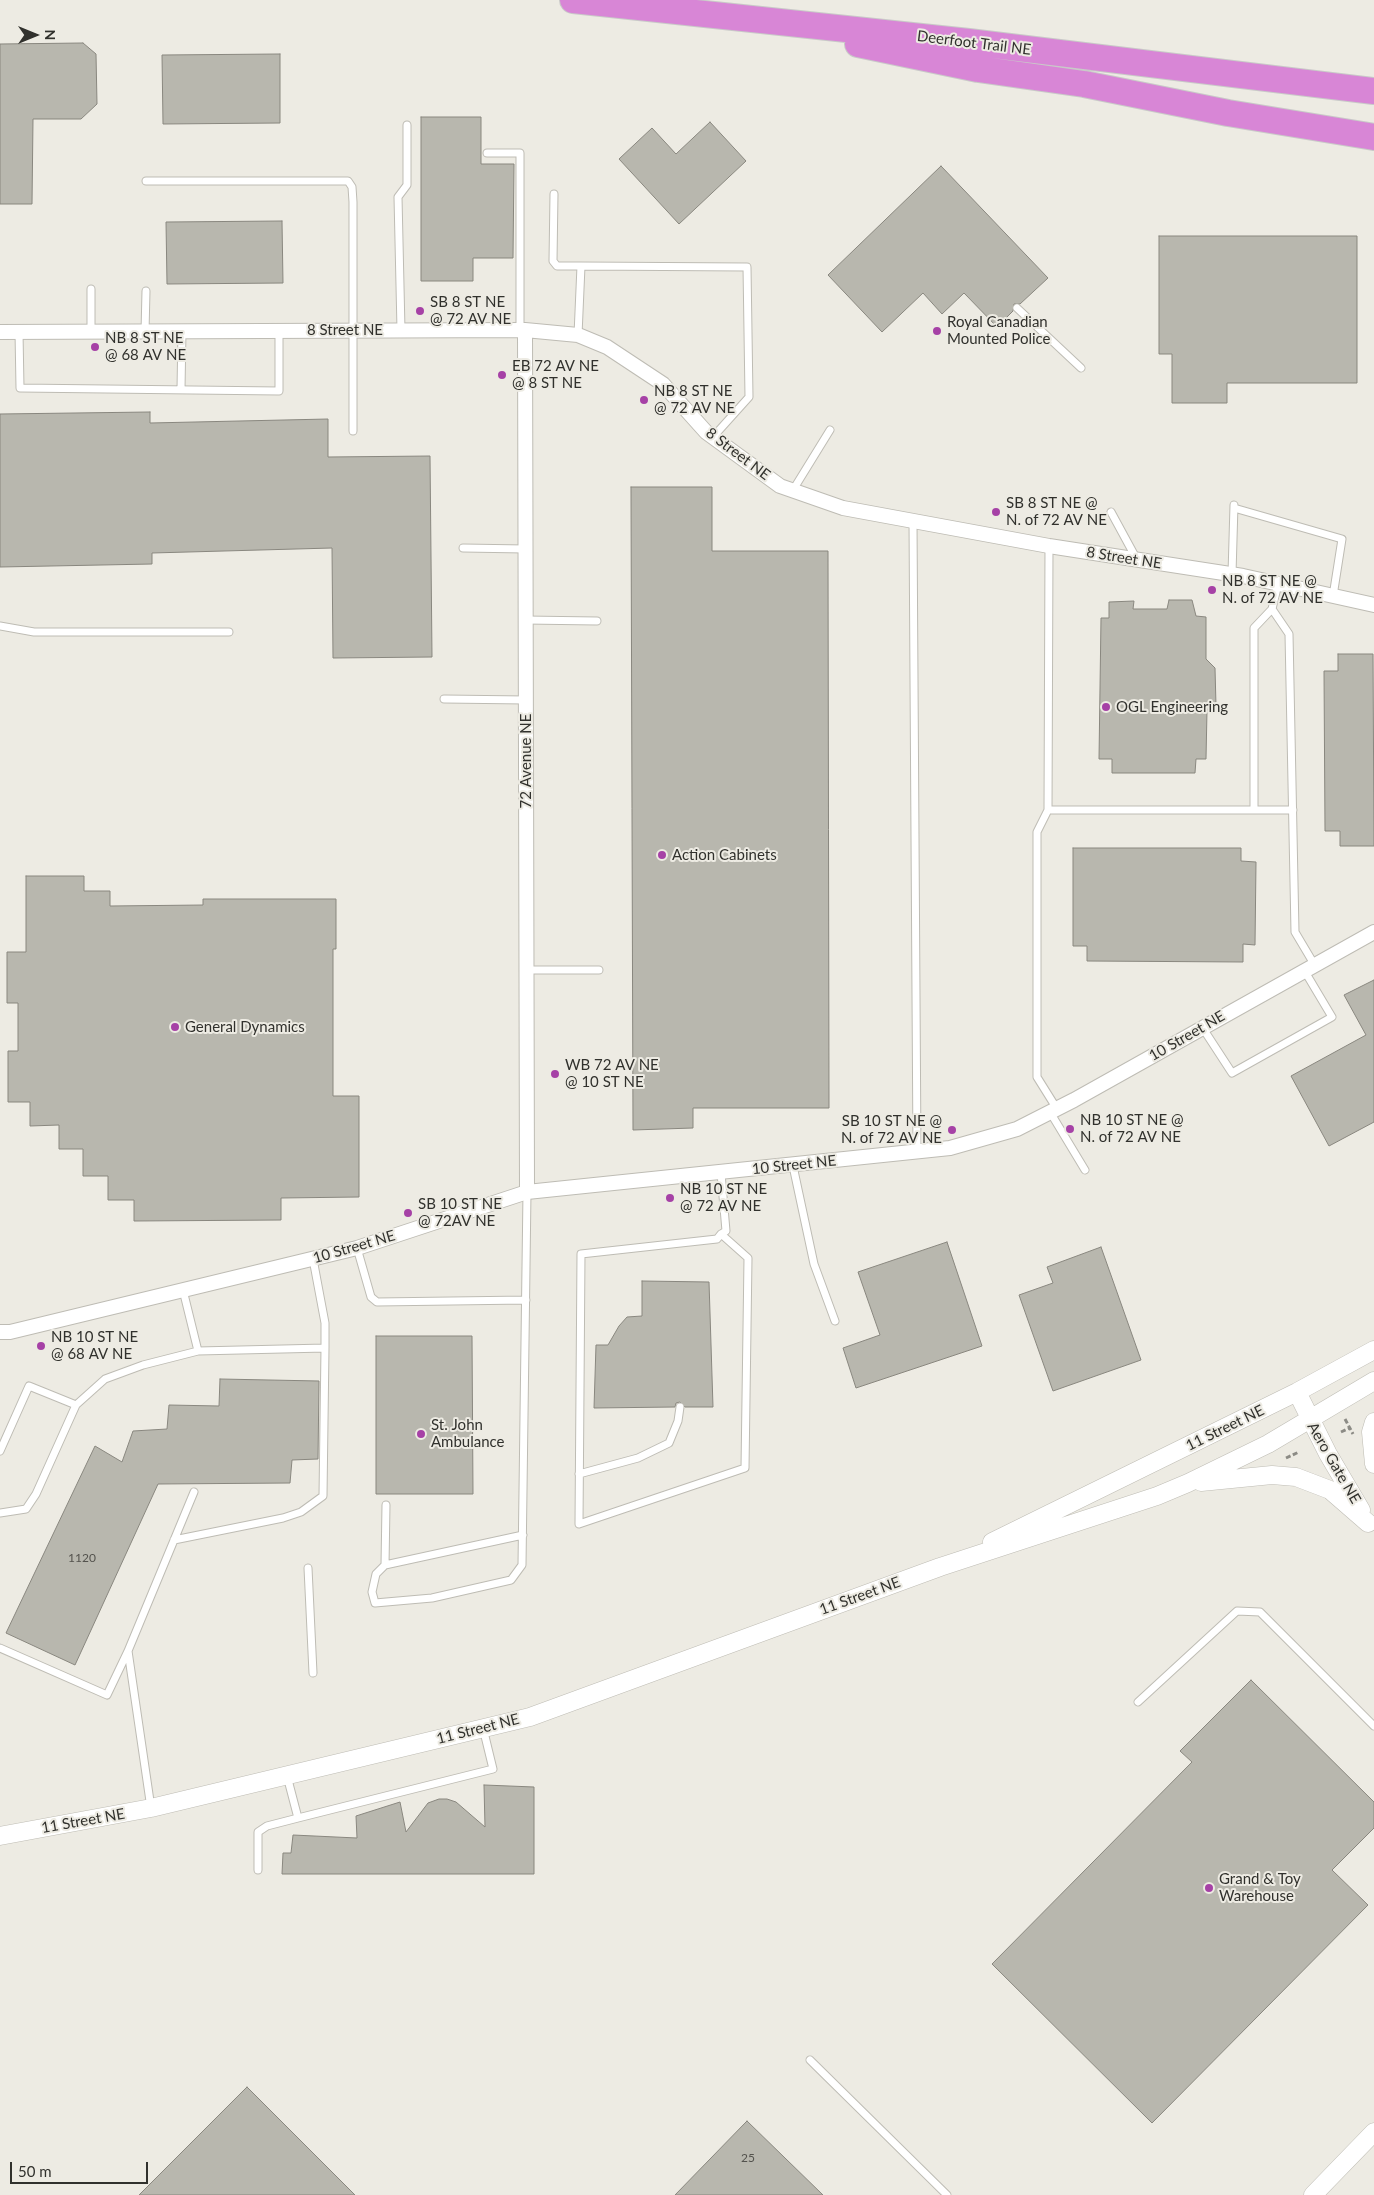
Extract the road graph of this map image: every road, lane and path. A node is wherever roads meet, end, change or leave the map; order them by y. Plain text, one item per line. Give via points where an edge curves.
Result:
1 (572, 0) edge
2 (798, 24) junction
3 (1374, 91) edge
4 (407, 125) dead end
5 (1374, 137) edge
6 (487, 153) dead end
7 (146, 181) dead end
8 (554, 194) dead end
9 (581, 266) junction
10 (92, 289) dead end
11 (146, 291) dead end
12 (1017, 308) dead end
13 (279, 330) junction
14 (354, 330) junction
15 (400, 330) junction
16 (522, 330) junction
17 (0, 332) edge
18 (19, 332) junction
19 (92, 332) junction
20 (145, 332) junction
21 (182, 332) junction
22 (578, 335) junction
23 (1081, 368) dead end
24 (181, 390) junction
25 (830, 430) dead end
26 (353, 431) dead end
27 (713, 437) junction
28 (793, 490) junction
29 (1111, 512) dead end
30 (913, 521) junction
31 (1049, 546) junction
32 (463, 548) dead end
33 (525, 549) junction
34 (1136, 560) junction
35 (1232, 574) junction
36 (1278, 584) junction
37 (1333, 596) junction
38 (1374, 605) edge
39 (1272, 609) junction
40 (526, 620) junction
41 (597, 621) dead end
42 (0, 626) edge
43 (229, 632) dead end
44 (444, 699) dead end
45 (526, 700) junction
46 (1048, 810) junction
47 (1254, 810) junction
48 (1292, 810) junction
49 (1374, 932) edge
50 (1309, 967) junction
51 (526, 970) junction
52 (599, 970) dead end
53 (1202, 1027) junction
54 (1053, 1110) junction
55 (917, 1152) junction
56 (793, 1166) junction
57 (1085, 1170) dead end
58 (720, 1173) junction
59 (527, 1192) junction
60 (721, 1234) junction
61 (357, 1248) junction
62 (313, 1259) junction
63 (183, 1290) junction
64 (526, 1300) junction
65 (835, 1322) dead end
66 (0, 1332) edge
67 (325, 1348) junction
68 (1374, 1350) edge
69 (198, 1351) junction
70 (1374, 1381) edge
71 (1297, 1392) junction
72 (76, 1405) junction
73 (680, 1407) dead end
74 (1345, 1419) dead end
75 (1310, 1421) junction
76 (1374, 1422) edge
77 (1350, 1428) junction
78 (1341, 1432) dead end
79 (1356, 1438) dead end
80 (0, 1451) edge
81 (1299, 1452) dead end
82 (1286, 1458) dead end
83 (1374, 1464) edge
84 (579, 1474) junction
85 (1188, 1483) junction
86 (194, 1492) dead end
87 (386, 1505) dead end
88 (0, 1513) edge
89 (1371, 1528) edge
90 (523, 1535) junction
91 (174, 1540) junction
92 (385, 1565) junction
93 (940, 1567) junction
94 (308, 1568) dead end
95 (0, 1648) edge
96 (128, 1651) junction
97 (313, 1674) dead end
98 (1138, 1702) dead end
99 (1374, 1726) edge
100 (483, 1728) junction
101 (287, 1776) junction
102 (151, 1808) junction
103 (298, 1818) junction
104 (0, 1836) edge
105 (258, 1870) dead end
106 (810, 2060) dead end
107 (1374, 2132) edge
108 (947, 2195) edge
109 (1312, 2195) edge

1 - 2 highway, Deerfoot Trail NE
2 - 3 highway, Deerfoot Trail NE
2 - 5 highway via 870,48
4 - 15 lane via 407,185 398,197
6 - 16 lane via 520,153
7 - 14 lane via 348,181 352,187 353,202
8 - 9 lane via 553,261 556,266
9 - 22 lane
9 - 27 lane via 747,266 748,396
10 - 19 lane
11 - 20 lane
12 - 23 lane
13 - 14 street, 8 Street NE
13 - 21 street, 8 Street NE
13 - 24 lane via 279,391
14 - 15 street, 8 Street NE
14 - 26 lane
15 - 16 street, 8 Street NE
16 - 22 street, 8 Street NE
16 - 33 street, 72 Avenue NE
17 - 18 street, 8 Street NE
18 - 19 street, 8 Street NE
18 - 24 lane via 20,388
19 - 20 street, 8 Street NE
20 - 21 street, 8 Street NE
21 - 24 lane
22 - 27 street, 8 Street NE via 607,347 663,384
25 - 28 lane
27 - 28 street, 8 Street NE via 780,486
28 - 30 street, 8 Street NE via 843,508
29 - 34 lane
30 - 31 street, 8 Street NE
30 - 55 lane
31 - 34 street, 8 Street NE
31 - 46 lane
32 - 33 lane
33 - 40 street, 72 Avenue NE
34 - 35 street, 8 Street NE
35 - 36 street, 8 Street NE
35 - 37 lane via 1234,506 1342,539
36 - 37 street, 8 Street NE
36 - 39 lane
37 - 38 street, 8 Street NE
39 - 47 lane via 1254,628
39 - 48 lane via 1289,634
40 - 41 lane
40 - 45 street, 72 Avenue NE
42 - 43 lane via 34,632
44 - 45 lane
45 - 51 street, 72 Avenue NE
46 - 47 lane
46 - 54 lane via 1037,832 1038,1077
47 - 48 lane
48 - 50 lane via 1295,932
49 - 50 street, 10 Street NE
50 - 53 street, 10 Street NE
50 - 53 lane via 1332,1017 1232,1073
51 - 52 lane
51 - 59 street, 72 Avenue NE
53 - 54 street, 10 Street NE
54 - 55 street, 10 Street NE via 1017,1129 950,1148
54 - 57 lane
55 - 56 street, 10 Street NE
56 - 58 street, 10 Street NE
56 - 65 lane via 814,1264
58 - 59 street, 10 Street NE
58 - 60 lane via 726,1230
59 - 61 street, 10 Street NE
59 - 64 lane
60 - 84 lane via 716,1239 581,1254
60 - 84 lane via 748,1258 745,1468 579,1524
61 - 62 street, 10 Street NE
61 - 64 lane via 371,1297 377,1302
62 - 63 street, 10 Street NE
62 - 67 lane via 325,1323
63 - 66 street, 10 Street NE
63 - 69 lane
64 - 90 lane
67 - 69 lane
67 - 91 lane via 323,1496 301,1512 283,1518
68 - 71 street, 11 Street NE
69 - 72 lane via 105,1379
70 - 75 street, 11 Street NE
71 - 75 street, Aero Gate NE
71 - 93 street, 11 Street NE
72 - 80 lane via 29,1386
72 - 88 lane via 36,1494 26,1509
73 - 84 lane via 669,1442 638,1458
74 - 77 path
75 - 85 street, 11 Street NE
75 - 89 street, Aero Gate NE
76 - 83 street via 1371,1432
77 - 78 path
77 - 79 path
81 - 82 path
85 - 89 street via 1272,1475 1296,1477 1330,1490
85 - 93 street, 11 Street NE
86 - 91 lane
87 - 92 lane
90 - 92 lane
90 - 92 lane via 522,1564 511,1580 441,1596 375,1603 372,1592 376,1574
91 - 96 lane
93 - 100 street, 11 Street NE via 530,1717
94 - 97 lane
95 - 96 lane via 107,1695
96 - 102 lane
98 - 99 lane via 1237,1612 1260,1612
100 - 101 street, 11 Street NE
100 - 103 lane via 493,1769
101 - 102 street, 11 Street NE
101 - 103 lane
102 - 104 street, 11 Street NE
103 - 105 lane via 267,1826 258,1832
106 - 108 lane
107 - 109 street

